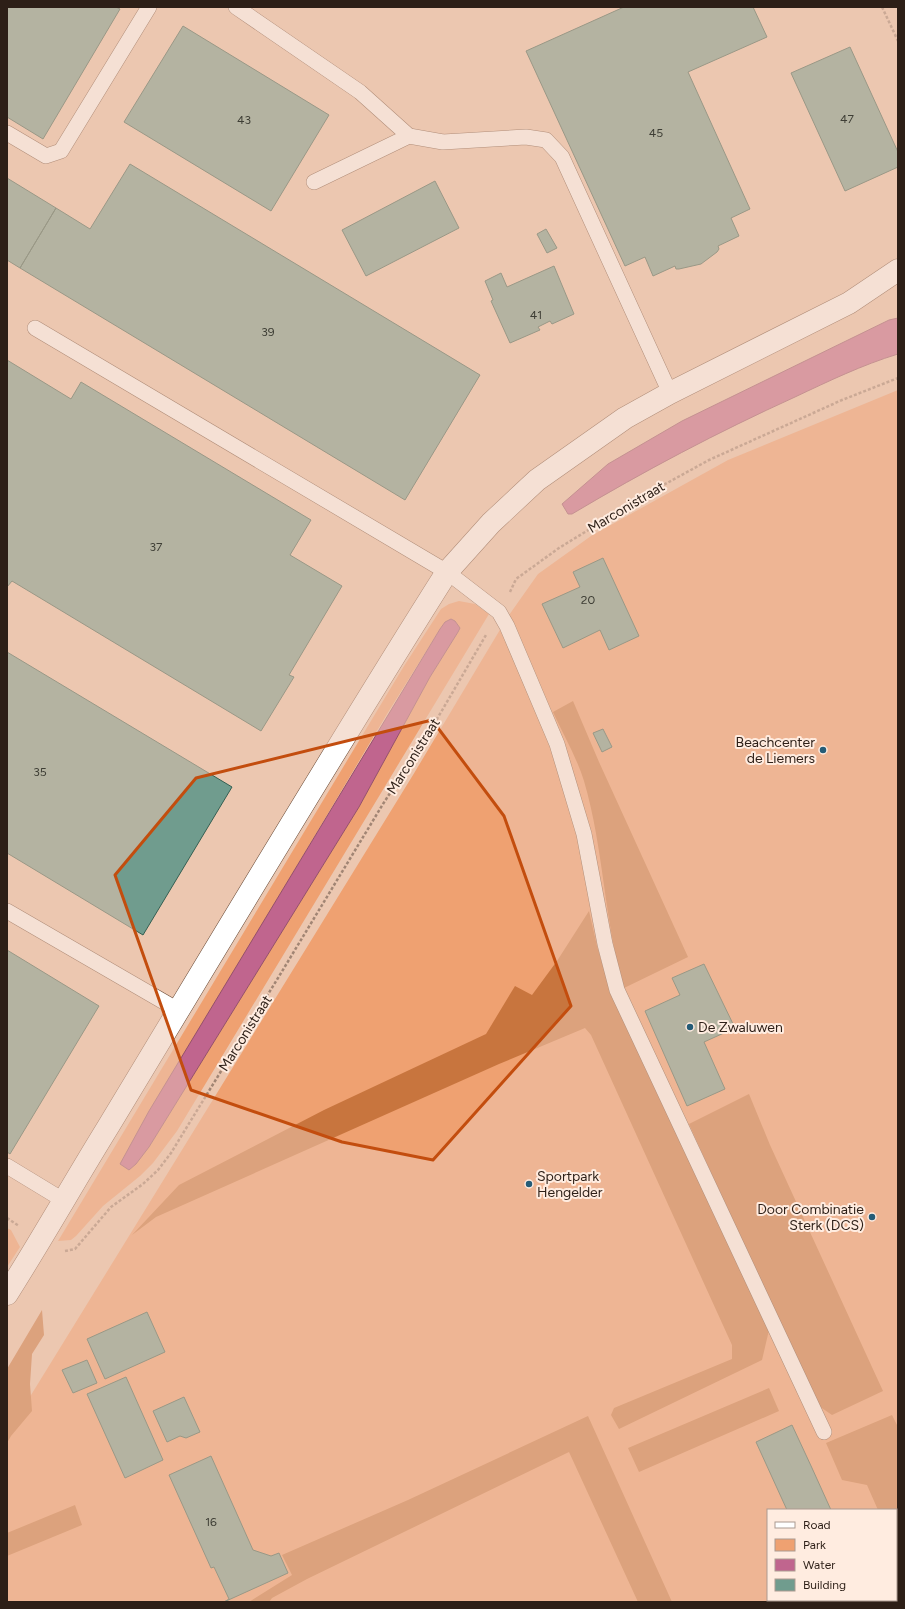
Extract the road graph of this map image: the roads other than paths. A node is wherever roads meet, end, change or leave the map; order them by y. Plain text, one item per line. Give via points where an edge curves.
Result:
1 (149, 7) edge
2 (236, 7) edge
3 (7, 133) edge
4 (409, 136) junction
5 (314, 182) dead end
6 (898, 270) edge
7 (898, 289) edge
8 (849, 303) junction
9 (35, 328) dead end
10 (670, 393) junction
11 (448, 572) junction
12 (7, 910) edge
13 (178, 1010) junction
14 (7, 1166) edge
15 (63, 1200) junction
16 (7, 1294) edge
17 (824, 1432) dead end

1 - 3 lane via 61,150 46,156
2 - 4 lane via 360,92
4 - 5 lane
4 - 10 lane via 442,142 526,137 546,140 562,157
6 - 8 street
7 - 8 street
8 - 10 street
9 - 11 lane
10 - 11 street via 625,418 537,480 491,523
11 - 13 street
11 - 17 lane via 499,612 507,626 557,744 584,834 605,944 617,990
12 - 13 lane
13 - 15 street
14 - 15 lane
15 - 16 street via 42,1240

